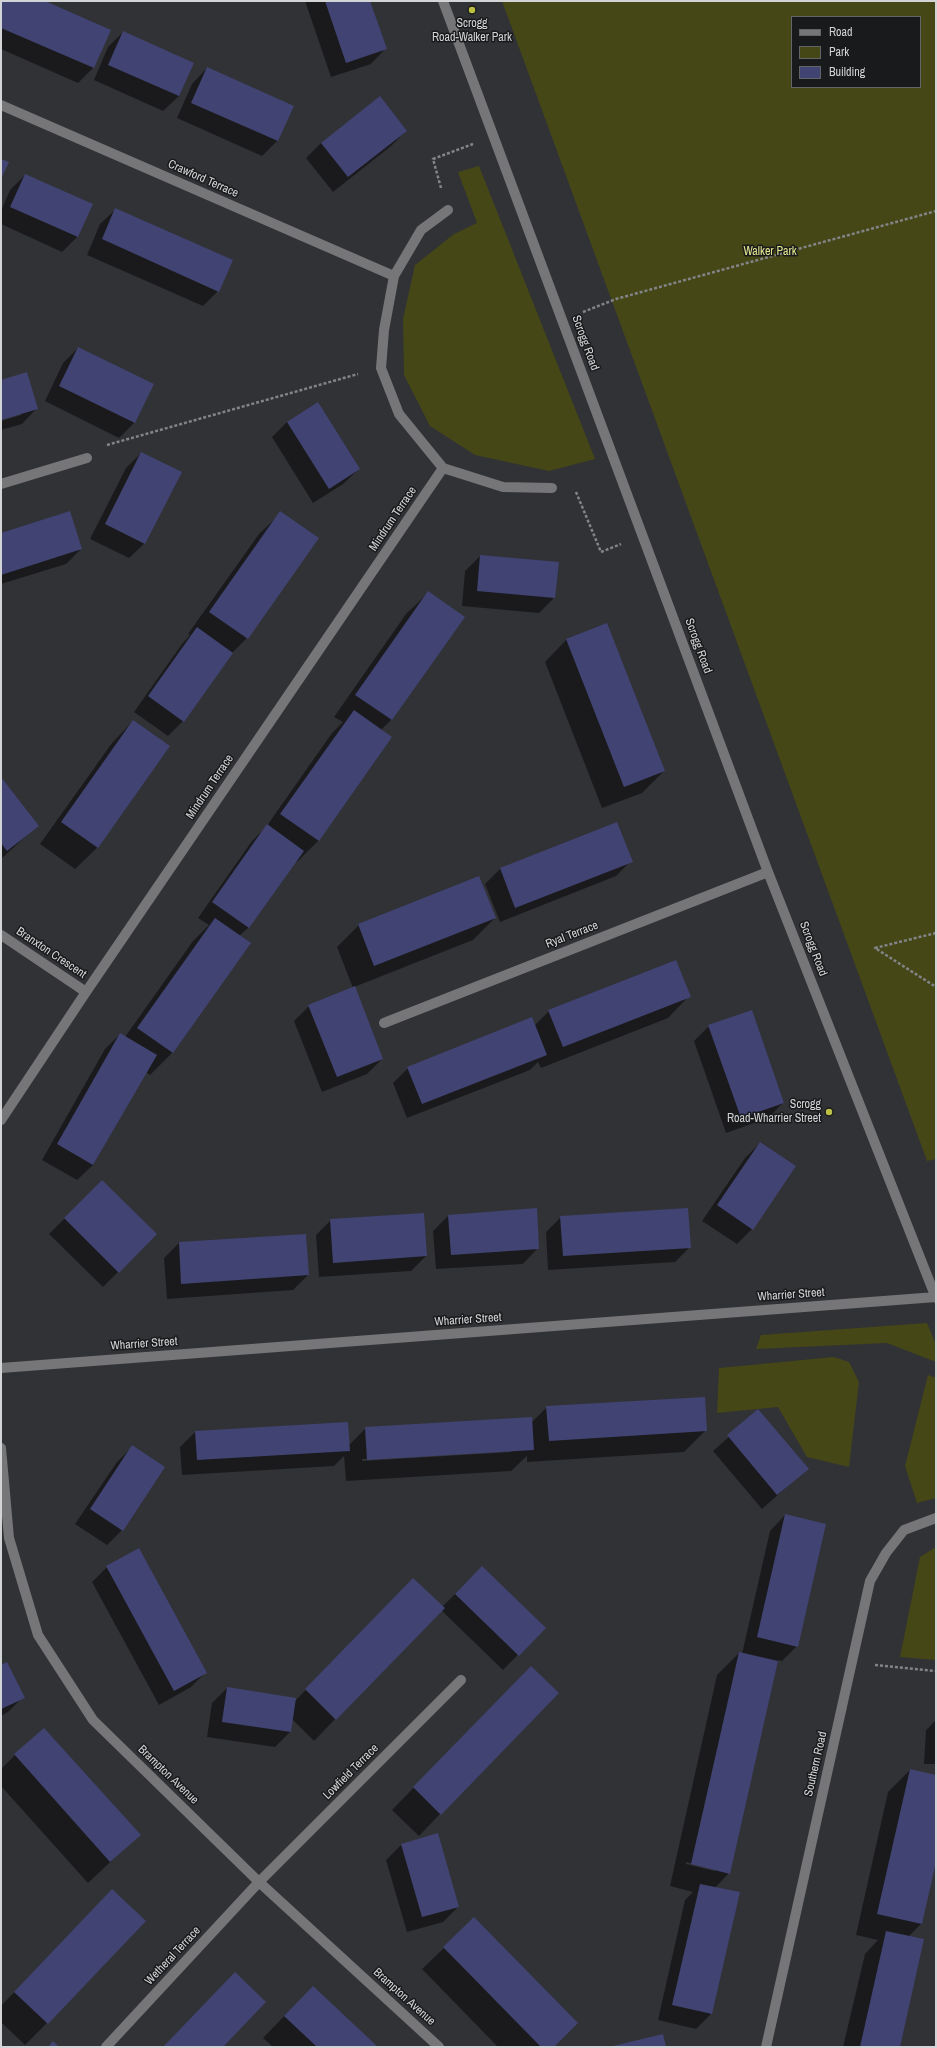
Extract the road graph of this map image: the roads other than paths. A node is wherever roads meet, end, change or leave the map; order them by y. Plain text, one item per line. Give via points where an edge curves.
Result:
1 (443, 1) edge
2 (1, 105) edge
3 (448, 210) road end
4 (394, 276) junction
5 (87, 458) road end
6 (442, 468) junction
7 (1, 484) edge
8 (552, 488) road end
9 (768, 872) junction
10 (1, 935) edge
11 (86, 992) junction
12 (384, 1023) dead end
13 (1, 1120) edge
14 (936, 1298) edge
15 (1, 1368) edge
16 (1, 1448) edge
17 (936, 1518) edge
18 (461, 1680) dead end
19 (259, 1882) junction
20 (106, 2047) edge
21 (440, 2047) edge
22 (766, 2047) edge

1 - 9 street, Scrogg Road
2 - 4 street, Crawford Terrace
3 - 4 street via 421,230
4 - 6 street via 384,330 382,368 399,414
5 - 7 street
6 - 8 street via 503,487
6 - 11 street, Mindrum Terrace
9 - 12 street, Ryal Terrace
9 - 14 street, Scrogg Road
10 - 11 street, Branxton Crescent
11 - 13 street, Mindrum Terrace
14 - 15 street, Wharrier Street
16 - 19 street, Brampton Avenue via 9,1538 38,1636 93,1720
17 - 22 street, Southern Road via 904,1530 886,1553 870,1581
18 - 19 street, Lowfield Terrace
19 - 20 street, Wetheral Terrace
19 - 21 street, Brampton Avenue

